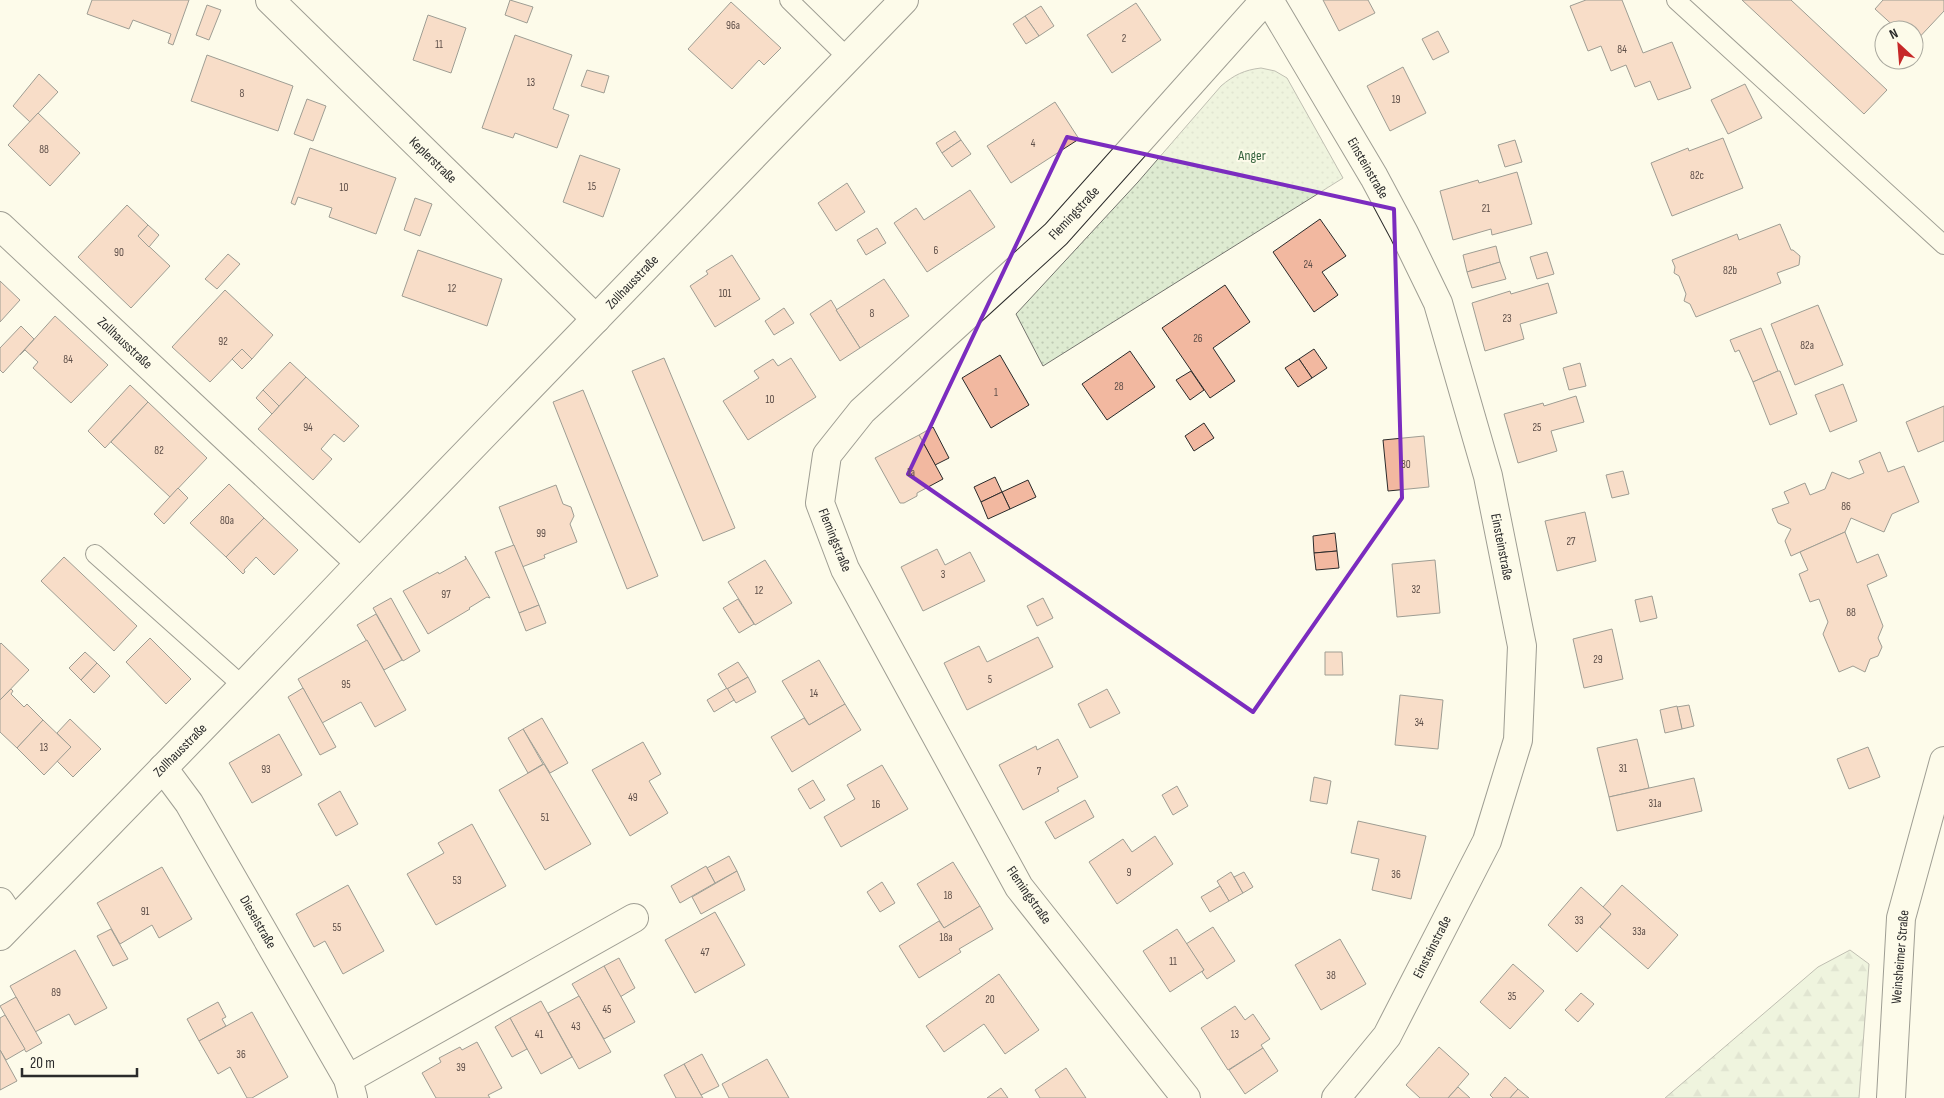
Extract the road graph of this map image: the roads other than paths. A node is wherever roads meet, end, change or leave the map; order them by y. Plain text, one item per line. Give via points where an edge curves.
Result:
1 (270, 0) edge
2 (789, 0) edge
3 (904, 0) edge
4 (1267, 0) edge
5 (1676, 0) edge
6 (848, 58) junction
7 (0, 226) edge
8 (1944, 245) edge
9 (596, 319) junction
10 (95, 554) dead end
11 (360, 563) junction
12 (244, 686) junction
13 (1944, 761) edge
14 (163, 768) junction
15 (634, 918) dead end
16 (4, 920) edge
17 (351, 1088) edge
18 (1186, 1098) edge
19 (1336, 1098) edge
20 (1891, 1098) edge

1 - 9 street, Keplerstraße
2 - 6 lane
3 - 6 street, Zollhausstraße
4 - 18 street, Flemingstraße via 1056,234 862,411 827,455 820,503 845,568 1019,887
4 - 19 street, Einsteinstraße via 1374,177 1438,303 1488,476 1522,646 1518,740 1487,841 1387,1036
5 - 8 lane
6 - 9 street, Zollhausstraße
7 - 11 street, Zollhausstraße
9 - 11 street, Zollhausstraße
10 - 12 lane
11 - 12 street, Zollhausstraße
12 - 14 street, Zollhausstraße
13 - 20 street, Weinsheimer Straße via 1901,918
14 - 16 street, Zollhausstraße
14 - 17 street, Dieselstraße via 189,804
15 - 17 street, Dieselstraße

